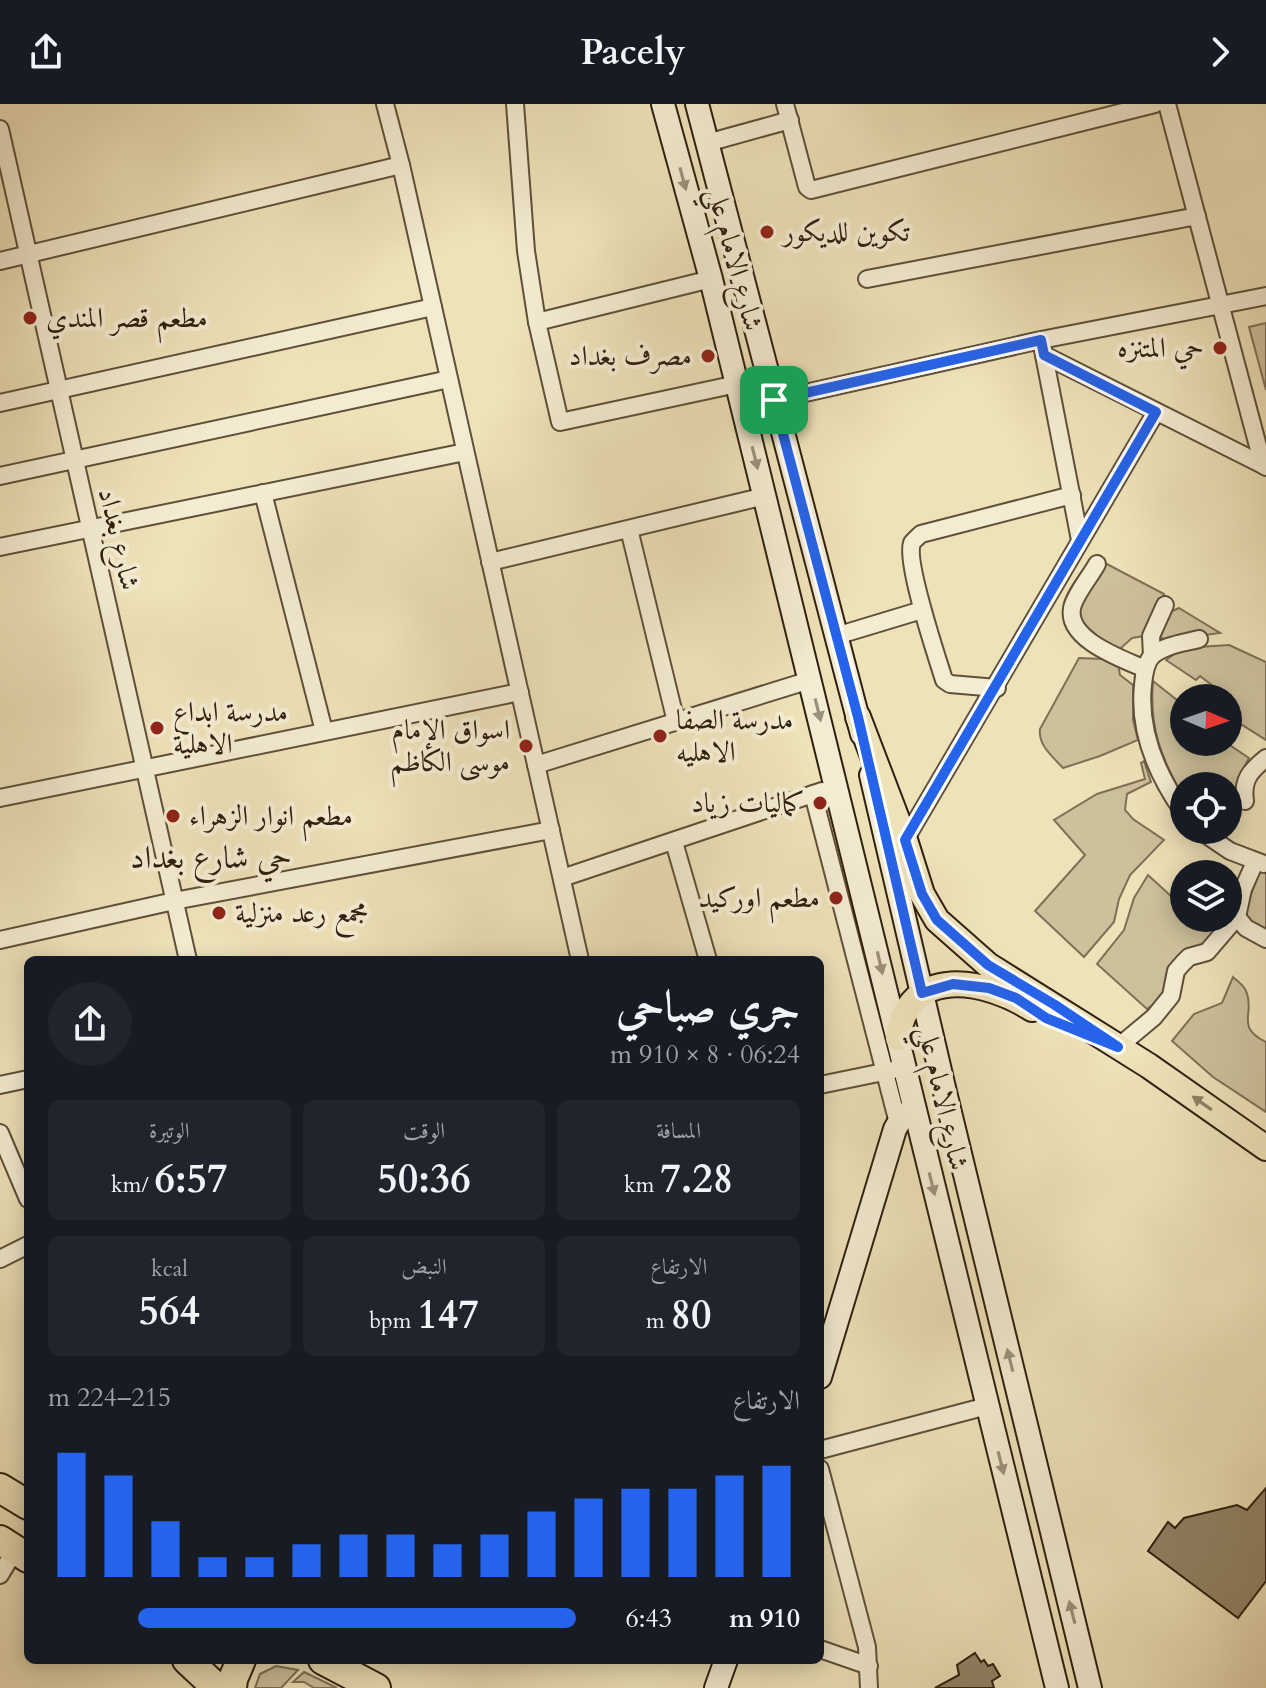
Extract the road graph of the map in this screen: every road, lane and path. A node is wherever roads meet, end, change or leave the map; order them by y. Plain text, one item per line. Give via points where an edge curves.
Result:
1 (385, 104) edge
2 (515, 104) edge
3 (663, 104) edge
4 (697, 104) edge
5 (1155, 104) edge
6 (1167, 104) edge
7 (788, 112) edge
8 (0, 129) edge
9 (707, 143) junction
10 (401, 165) junction
11 (1197, 216) junction
12 (28, 255) junction
13 (0, 261) edge
14 (711, 279) junction
15 (867, 279) dead end
16 (1266, 296) edge
17 (1222, 304) junction
18 (433, 307) junction
19 (537, 322) junction
20 (1042, 348) junction
21 (449, 379) junction
22 (737, 384) junction
23 (59, 390) junction
24 (774, 400) junction
25 (0, 403) edge
26 (1156, 412) junction
27 (1263, 443) edge
28 (465, 452) junction
29 (75, 461) junction
30 (1265, 466) edge
31 (0, 476) edge
32 (263, 493) junction
33 (1072, 495) junction
34 (765, 496) junction
35 (90, 528) junction
36 (629, 529) junction
37 (1080, 540) junction
38 (0, 547) edge
39 (490, 562) junction
40 (1097, 564) dead end
41 (1165, 605) dead end
42 (922, 610) junction
43 (836, 636) junction
44 (1199, 639) dead end
45 (1148, 662) junction
46 (810, 680) junction
47 (997, 688) junction
48 (520, 692) junction
49 (858, 717) junction
50 (676, 722) junction
51 (324, 731) junction
52 (1266, 758) edge
53 (536, 765) junction
54 (144, 767) junction
55 (836, 786) junction
56 (1170, 791) edge
57 (813, 794) junction
58 (0, 798) edge
59 (1245, 801) dead end
60 (551, 830) junction
61 (905, 840) junction
62 (674, 842) junction
63 (1220, 844) edge
64 (1261, 863) edge
65 (562, 878) junction
66 (1242, 894) edge
67 (174, 901) junction
68 (901, 902) junction
69 (867, 908) junction
70 (1242, 923) edge
71 (1224, 932) edge
72 (1266, 939) edge
73 (0, 940) edge
74 (187, 956) edge
75 (579, 956) edge
76 (707, 956) edge
77 (922, 993) junction
78 (898, 1038) junction
79 (1118, 1047) junction
80 (895, 1069) junction
81 (24, 1080) edge
82 (824, 1084) edge
83 (0, 1085) edge
84 (906, 1115) junction
85 (0, 1133) edge
86 (1266, 1148) edge
87 (24, 1190) edge
88 (24, 1247) edge
89 (0, 1259) edge
90 (824, 1359) edge
91 (987, 1406) junction
92 (824, 1449) edge
93 (824, 1484) edge
94 (0, 1488) edge
95 (24, 1503) edge
96 (14, 1549) edge
97 (0, 1575) edge
98 (824, 1650) edge
99 (191, 1664) edge
100 (239, 1664) edge
101 (333, 1664) edge
102 (725, 1664) edge
103 (869, 1666) junction
104 (364, 1676) edge
105 (217, 1688) edge
106 (232, 1688) edge
107 (716, 1688) edge
108 (869, 1688) edge
109 (1057, 1688) edge
110 (1090, 1688) edge

1 - 10 street
2 - 19 street
3 -> 14 main road, شارع الامام علي
4 - 9 main road, شارع الامام علي
5 - 7 street via 811,190
6 - 11 street
7 - 9 street
8 - 12 street, شارع بغداد
9 - 24 main road, شارع الامام علي
10 - 12 street
10 - 18 street
11 - 15 street
11 - 17 street
12 - 13 street
12 - 23 street, شارع بغداد
14 - 19 street
14 - 22 main road, شارع الامام علي
16 - 17 street
17 - 20 street
17 - 27 street
18 - 21 street
18 - 23 street
19 - 22 street via 560,422
20 - 24 street
20 - 26 street
20 - 33 street
21 - 28 street
21 - 29 street
22 -> 34 main road, شارع الامام علي
23 - 25 street
23 - 29 street, شارع بغداد
24 - 43 main road, شارع الامام علي
26 - 30 street
26 - 37 street
27 - 30 street
28 - 32 street
28 - 39 street
29 - 31 street
29 - 35 street, شارع بغداد
32 - 35 street
32 - 51 street
33 - 37 street
33 - 42 street via 921,534 912,542 911,554
34 - 36 street
34 - 46 main road, شارع الامام علي
35 - 38 street
35 - 54 street, شارع بغداد
36 - 39 street
36 - 50 street
37 - 47 street
39 - 48 street
40 - 45 street via 1072,609 1075,623 1093,643
41 - 45 street via 1151,636
42 - 43 street
42 - 47 street via 944,680
43 - 49 main road, شارع الامام علي
44 - 45 street via 1171,645
45 - 56 street via 1143,717 1149,751
46 - 50 street
46 -> 55 main road, شارع الامام علي
47 - 61 street
48 - 51 street
48 - 53 street
49 - 61 main road, شارع الامام علي
49 - 68 main road, شارع الامام علي
50 - 53 street
51 - 54 street
52 - 59 street via 1243,787
53 - 60 street
54 - 58 street
54 - 67 street, شارع بغداد
55 - 57 street
55 - 69 main road, شارع الامام علي
57 - 62 street
57 - 80 street
60 - 65 street
60 - 67 street
61 - 79 main road, شارع الامام علي via 922,894 937,920 988,965
62 - 65 street
62 - 76 street
63 - 64 street
64 - 66 street
65 - 75 street
67 - 73 street
67 - 74 street, شارع بغداد
68 - 69 main road via 898,923 890,928 874,921
68 - 77 main road, شارع الامام علي
69 -> 78 main road, شارع الامام علي
70 - 72 street
71 - 79 street via 1207,952 1183,963 1171,996
77 - 78 main road via 906,1007
77 - 79 main road via 953,984 989,988
110 -> 77 main road, شارع الامام علي
78 - 80 main road, شارع الامام علي
86 -> 79 main road, شارع الامام علي
80 - 82 street
80 - 84 main road, شارع الامام علي
81 - 83 street
84 - 90 main road
84 -> 91 main road, شارع الامام علي
85 - 87 street
88 - 89 street
91 - 92 street
91 -> 109 main road, شارع الامام علي
93 - 103 street
94 - 95 highway
96 - 97 street
98 - 103 street
99 - 105 highway
100 - 106 highway
101 - 104 highway
102 - 107 main road
103 - 108 street

